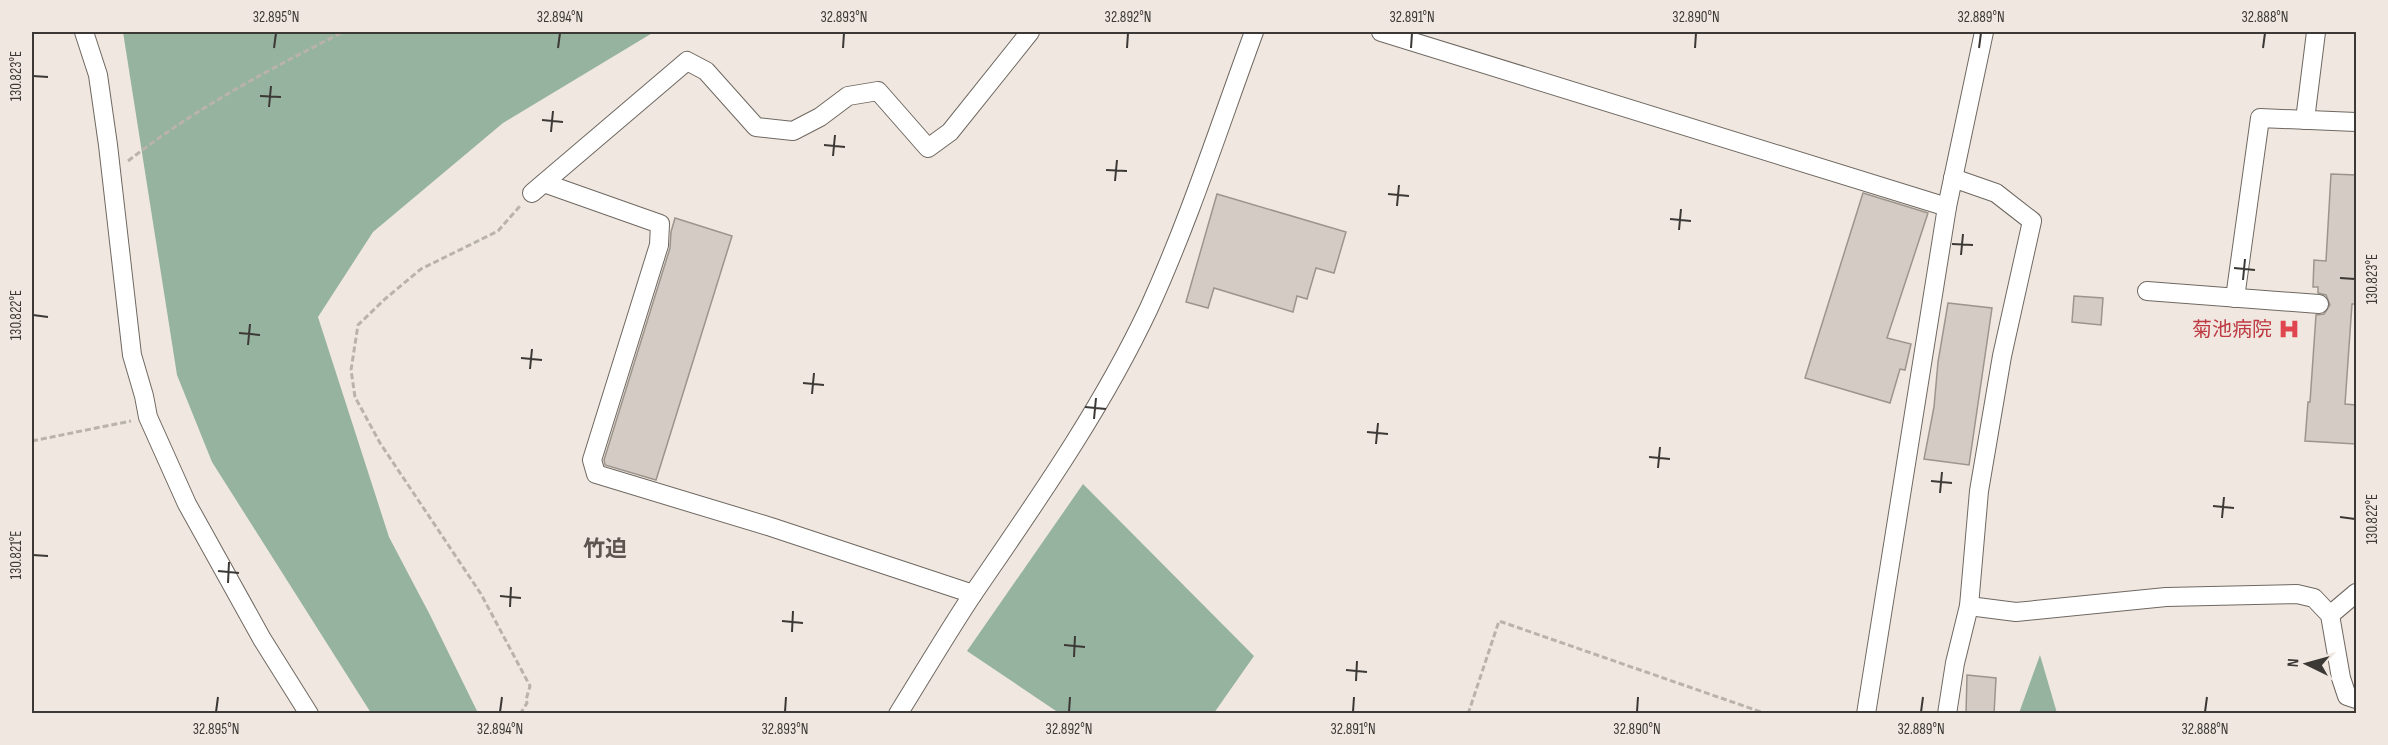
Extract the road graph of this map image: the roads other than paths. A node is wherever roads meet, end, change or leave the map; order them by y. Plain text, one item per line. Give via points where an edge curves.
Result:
1 (84, 32) edge
2 (1030, 32) edge
3 (1254, 32) edge
4 (1381, 32) edge
5 (1984, 32) edge
6 (2316, 32) edge
7 (2305, 120) junction
8 (2356, 122) edge
9 (1953, 178) junction
10 (1947, 207) junction
11 (2147, 291) dead end
12 (2235, 298) junction
13 (2319, 304) dead end
14 (2356, 593) edge
15 (973, 594) junction
16 (1969, 606) junction
17 (2330, 615) junction
18 (2356, 699) edge
19 (309, 714) edge
20 (898, 714) edge
21 (1866, 714) edge
22 (1947, 714) edge

1 - 19 street via 98,75 132,355 148,417 187,504
2 - 15 street via 950,132 928,148 878,91 848,96 793,131 756,127 706,71 687,62 538,188 660,224 659,245 592,460 596,474
3 - 15 street via 1201,183 1148,308 1096,407
4 - 10 street
5 - 9 street
6 - 7 street
7 - 8 street
7 - 12 street via 2260,118
9 - 10 street
9 - 16 street via 1996,193 2032,221 2002,356 1979,491
10 - 21 street
11 - 12 street
12 - 13 street
14 - 17 street
15 - 20 street
16 - 17 street via 2016,612 2166,597 2297,594 2314,598
16 - 22 street
17 - 18 street via 2341,678 2347,696

